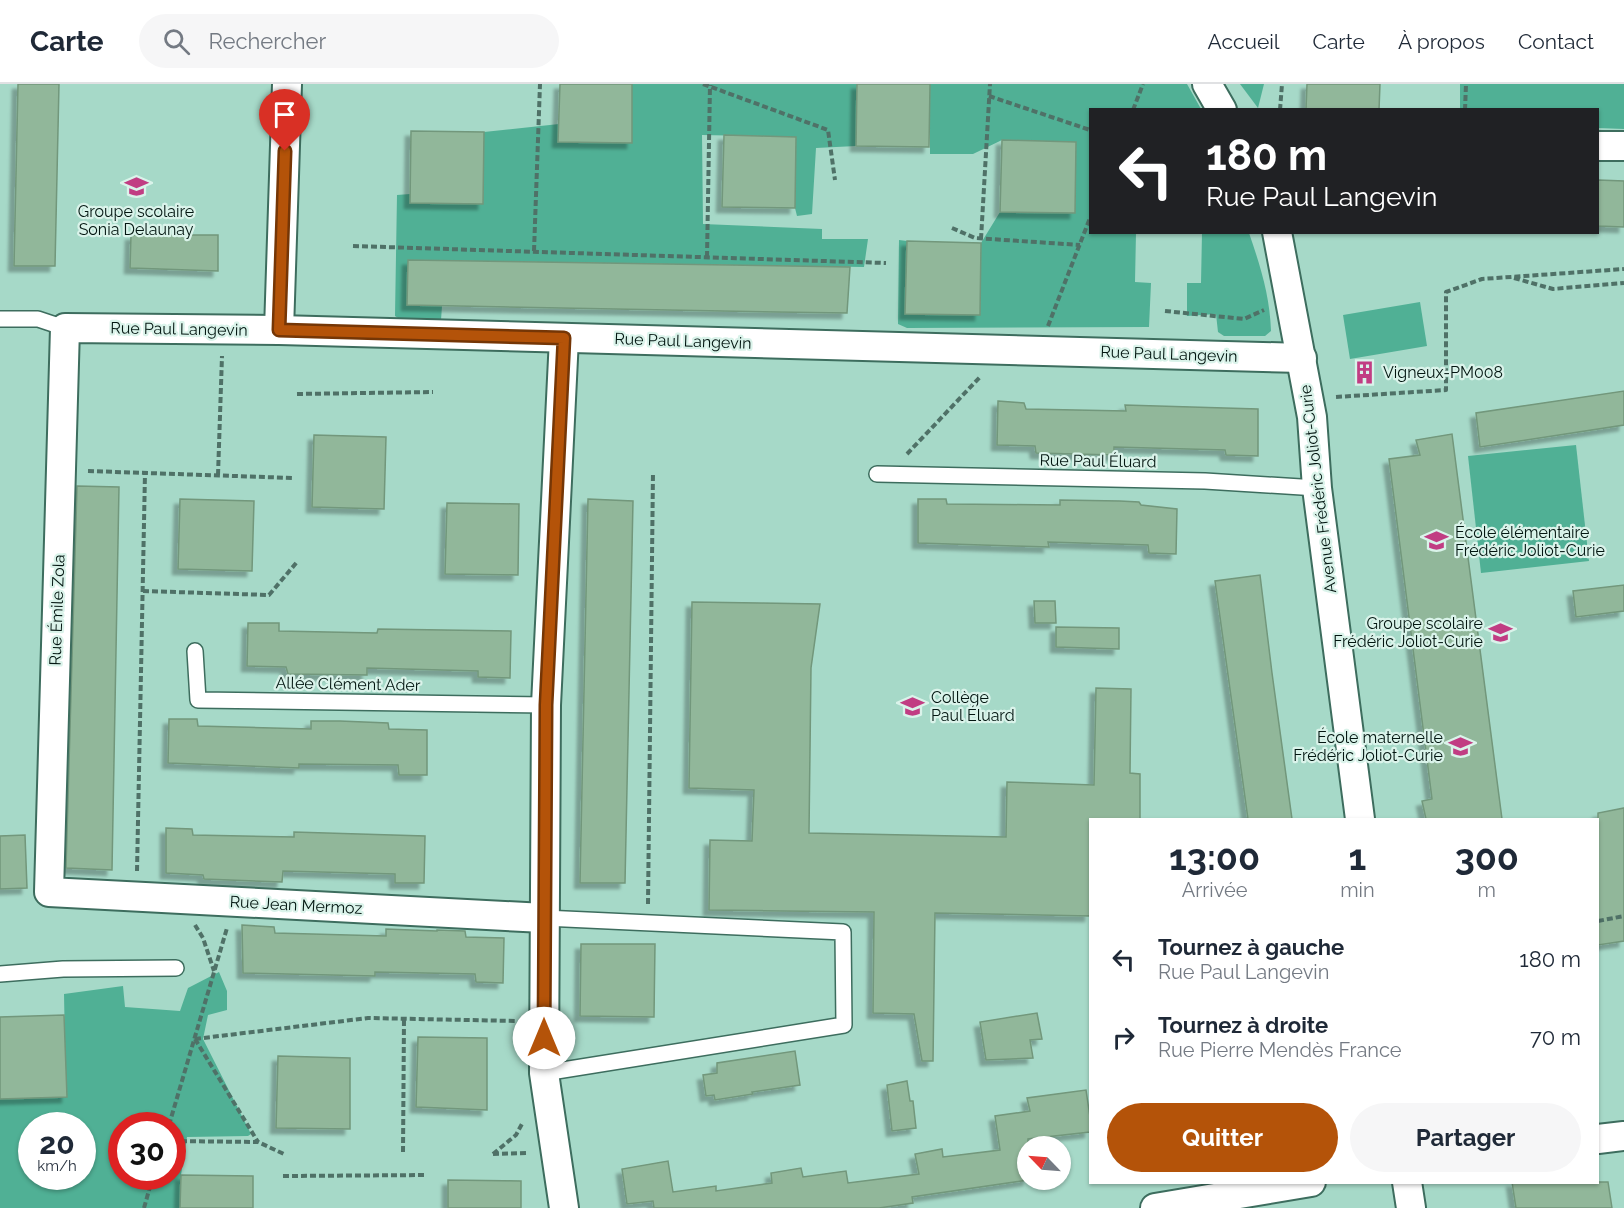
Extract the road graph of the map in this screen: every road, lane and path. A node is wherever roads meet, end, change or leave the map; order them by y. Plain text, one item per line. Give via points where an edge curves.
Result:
1 (287, 84) edge
2 (540, 84) edge
3 (703, 84) edge
4 (990, 84) edge
5 (1143, 84) edge
6 (1208, 84) edge
7 (1282, 84) edge
8 (1466, 84) edge
9 (710, 85) edge
10 (989, 96) junction
11 (1134, 108) edge
12 (1221, 108) edge
13 (1280, 108) edge
14 (1465, 108) edge
15 (1089, 130) edge
16 (1599, 146) edge
17 (1624, 147) edge
18 (835, 180) dead end
19 (1089, 221) edge
20 (952, 228) dead end
21 (1277, 234) edge
22 (981, 239) junction
23 (1080, 244) junction
24 (352, 246) dead end
25 (534, 251) junction
26 (707, 257) junction
27 (886, 263) dead end
28 (1624, 269) edge
29 (1510, 277) junction
30 (1624, 282) edge
31 (1289, 299) junction
32 (1165, 311) dead end
33 (0, 319) edge
34 (65, 328) junction
35 (223, 330) junction
36 (279, 330) junction
37 (564, 338) junction
38 (993, 350) junction
39 (1038, 351) junction
40 (1302, 358) junction
41 (433, 392) dead end
42 (297, 394) dead end
43 (1309, 399) junction
44 (61, 470) junction
45 (653, 472) dead end
46 (145, 473) junction
47 (883, 474) joint
48 (218, 475) junction
49 (293, 478) dead end
50 (1317, 488) junction
51 (297, 562) dead end
52 (143, 591) junction
53 (195, 651) dead end
54 (546, 705) junction
55 (1360, 818) edge
56 (49, 892) joint
57 (136, 896) junction
58 (180, 898) junction
59 (234, 902) junction
60 (1624, 916) edge
61 (544, 918) junction
62 (1599, 921) edge
63 (648, 922) junction
64 (176, 968) dead end
65 (214, 973) junction
66 (0, 974) edge
67 (404, 1018) junction
68 (544, 1021) junction
69 (195, 1039) junction
70 (544, 1073) junction
71 (173, 1112) edge
72 (1624, 1136) edge
73 (1599, 1139) edge
74 (186, 1141) edge
75 (258, 1142) junction
76 (403, 1152) dead end
77 (556, 1152) junction
78 (284, 1154) dead end
79 (493, 1154) dead end
80 (427, 1175) dead end
81 (283, 1176) dead end
82 (1299, 1184) edge
83 (1407, 1184) edge
84 (149, 1190) edge
85 (144, 1208) edge
86 (564, 1208) edge
87 (1155, 1208) edge
88 (1411, 1208) edge

1 - 36 street
2 - 25 path
3 - 9 path
4 - 10 path
5 - 11 path
6 - 12 street
7 - 13 path
8 - 14 path
9 - 18 path via 828,130
9 - 26 path
10 - 15 path
10 - 22 path
16 - 17 street
19 - 23 path
20 - 22 path
21 - 31 street, Avenue Frédéric Joliot-Curie
22 - 23 path
23 - 39 path
24 - 25 path
25 - 26 path
26 - 27 path
28 - 29 path
29 - 30 path via 1553,289
29 - 43 path via 1482,279 1446,292 1446,390
31 - 32 path via 1244,319
31 - 40 street, Avenue Frédéric Joliot-Curie
33 - 34 lane via 38,319
34 - 35 street, Rue Paul Langevin
34 - 44 street, Rue Émile Zola
35 - 36 street, Rue Paul Langevin
35 - 48 path
36 - 37 street, Rue Paul Langevin
37 - 38 street, Rue Paul Langevin
37 - 54 street
38 - 39 street, Rue Paul Langevin
38 - 47 path via 985,372
39 - 40 street, Rue Paul Langevin
40 - 43 street, Avenue Frédéric Joliot-Curie
41 - 42 path
43 - 50 street, Avenue Frédéric Joliot-Curie
44 - 46 path
44 - 56 street, Rue Émile Zola
45 - 63 path
46 - 48 path
46 - 52 path
47 - 50 lane, Rue Paul Éluard via 1205,481
48 - 49 path
50 - 55 street, Avenue Frédéric Joliot-Curie
51 - 52 path via 269,595
52 - 57 path
53 - 54 lane, Allée Clément Ader via 198,699
54 - 61 street
56 - 57 street, Rue Jean Mermoz
57 - 58 street, Rue Jean Mermoz
58 - 59 street, Rue Jean Mermoz
58 - 65 path via 203,938
59 - 61 street, Rue Jean Mermoz
59 - 65 path
60 - 62 path
61 - 63 lane
61 - 68 street
63 - 70 lane via 843,932 844,1025
64 - 66 lane
65 - 69 path
67 - 68 path
67 - 69 path via 368,1018
67 - 76 path
68 - 70 street
69 - 71 path
69 - 75 path
70 - 77 street
72 - 73 street
74 - 75 path
75 - 78 path
77 - 79 path
77 - 86 street
80 - 81 path
82 - 87 street
83 - 88 street
84 - 85 path

